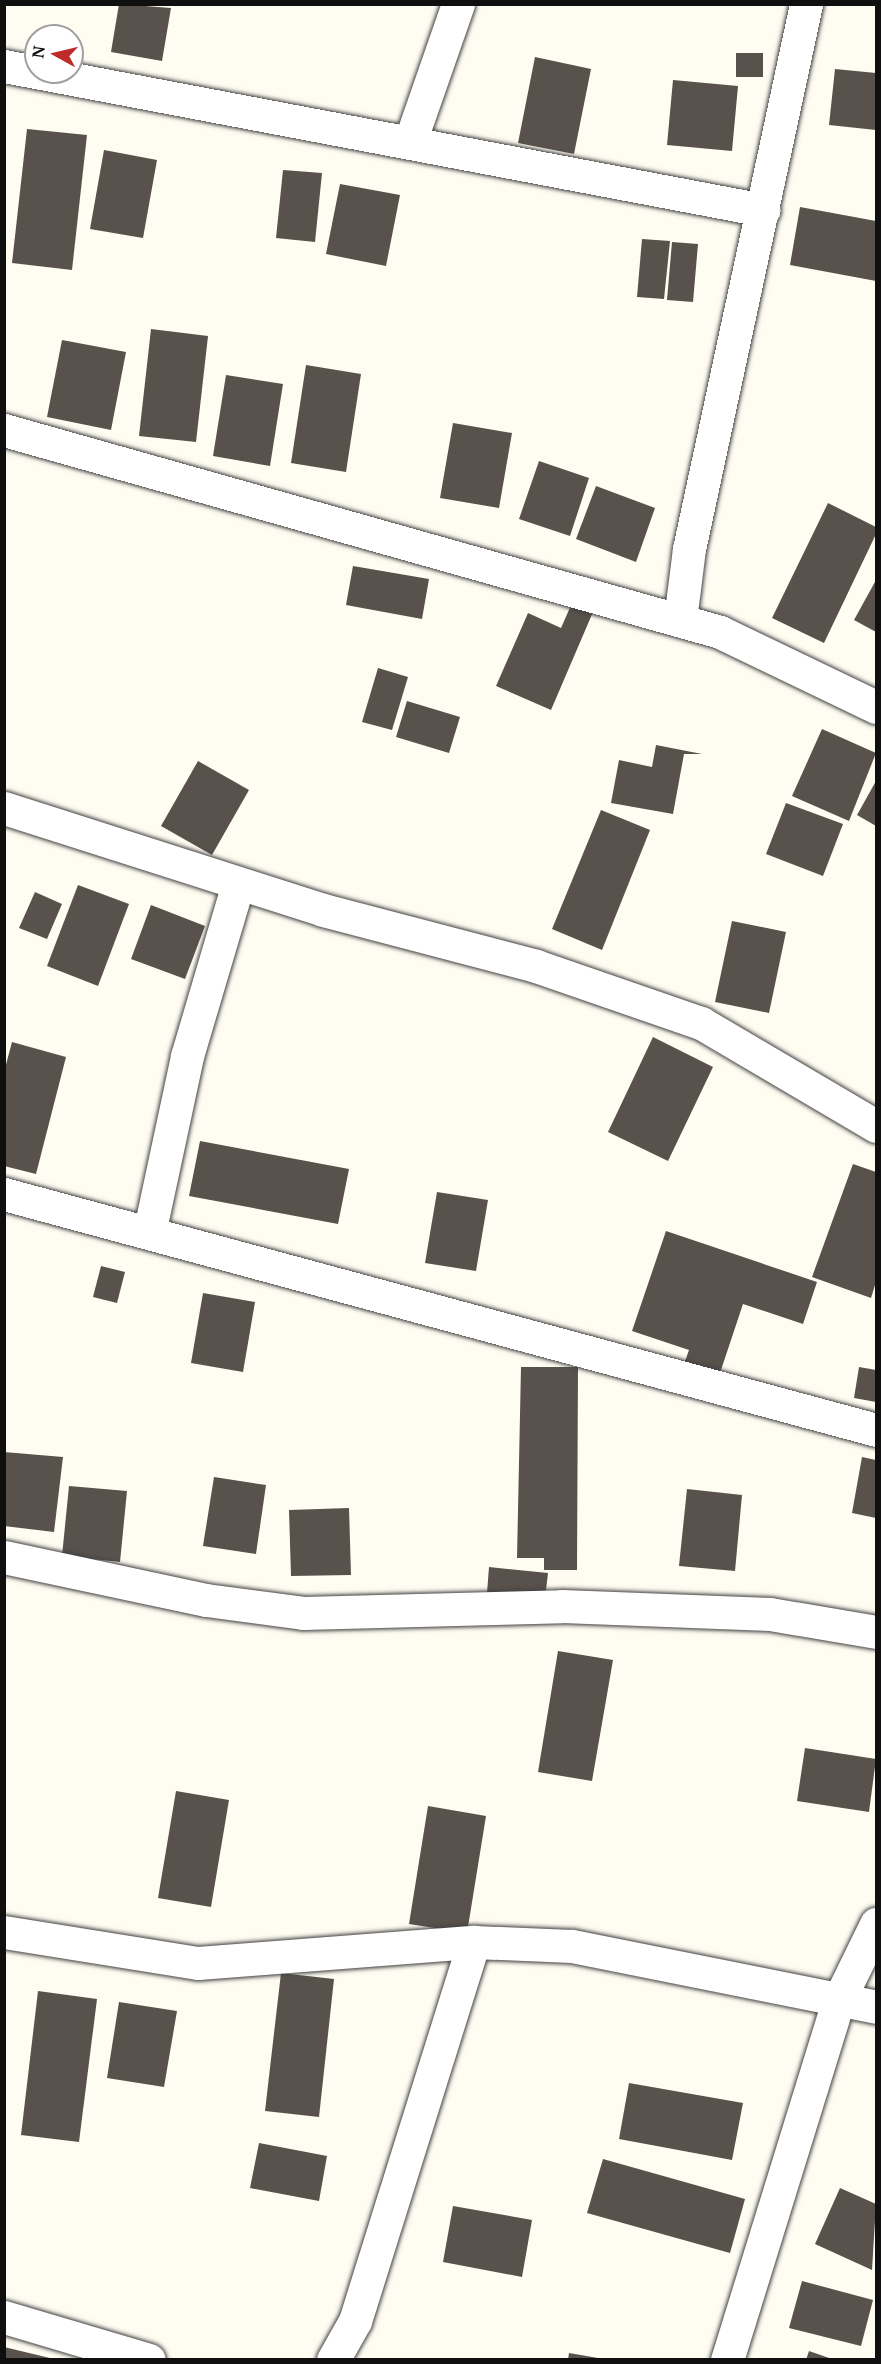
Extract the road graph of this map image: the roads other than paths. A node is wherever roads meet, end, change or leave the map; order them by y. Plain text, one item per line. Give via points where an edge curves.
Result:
1 (458, 4) edge
2 (806, 4) edge
3 (4, 66) edge
4 (412, 136) dead end
5 (763, 210) junction
6 (4, 430) edge
7 (680, 620) junction
8 (876, 707) edge
9 (4, 808) edge
10 (238, 884) junction
11 (876, 1126) edge
12 (4, 1194) edge
13 (150, 1229) junction
14 (876, 1430) edge
15 (4, 1557) edge
16 (876, 1632) edge
17 (876, 1924) edge
18 (4, 1932) edge
19 (474, 1942) junction
20 (838, 2002) junction
21 (876, 2007) edge
22 (4, 2317) edge
23 (149, 2360) edge
24 (333, 2360) edge
25 (726, 2360) edge

1 - 4 street
2 - 5 street
3 - 5 street
5 - 7 street via 689,549
6 - 7 street
7 - 8 street via 720,632
9 - 10 street
10 - 11 street via 536,966 701,1023
10 - 13 street via 187,1056
12 - 13 street
13 - 14 street
15 - 16 street via 206,1600 303,1613 562,1606 770,1614
17 - 20 street
18 - 19 street via 198,1963
19 - 20 street via 624,1955
19 - 24 street via 355,2321
20 - 21 street
20 - 25 street
22 - 23 street

